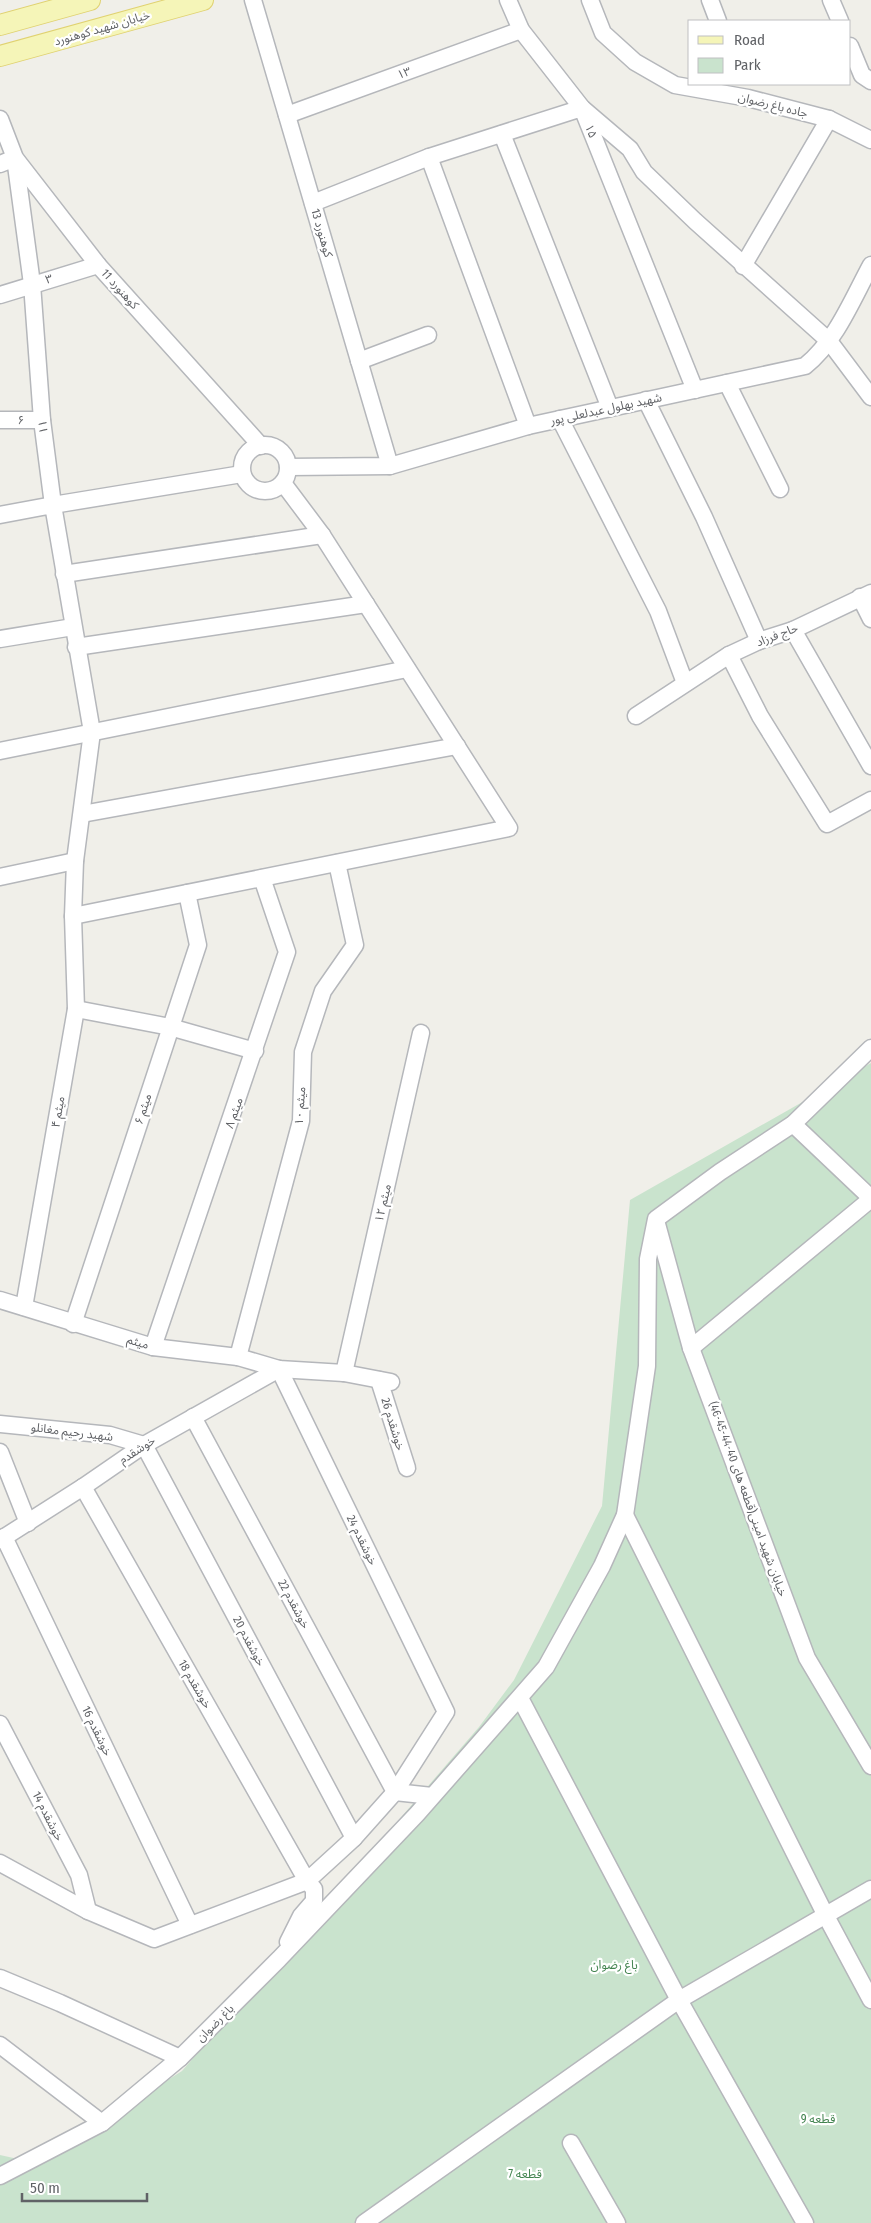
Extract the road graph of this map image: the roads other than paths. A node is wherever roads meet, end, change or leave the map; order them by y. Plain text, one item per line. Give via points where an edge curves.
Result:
1 (90, 0) edge
2 (203, 0) edge
3 (253, 0) edge
4 (508, 0) edge
5 (590, 0) edge
6 (710, 0) edge
7 (831, 0) edge
8 (718, 20) edge
9 (840, 20) edge
10 (0, 25) edge
11 (521, 30) junction
12 (851, 48) edge
13 (0, 56) edge
14 (866, 78) edge
15 (582, 108) junction
16 (286, 115) junction
17 (0, 118) edge
18 (829, 120) junction
19 (502, 134) junction
20 (871, 140) edge
21 (429, 157) junction
22 (7, 161) edge
23 (313, 203) junction
24 (98, 265) junction
25 (871, 265) edge
26 (743, 266) junction
27 (32, 284) junction
28 (0, 295) edge
29 (428, 335) dead end
30 (829, 341) junction
31 (359, 361) junction
32 (727, 383) junction
33 (695, 390) junction
34 (871, 397) edge
35 (646, 400) junction
36 (610, 408) junction
37 (560, 419) junction
38 (0, 420) edge
39 (42, 420) junction
40 (528, 426) junction
41 (261, 446) junction
42 (390, 466) junction
43 (288, 467) junction
44 (242, 474) junction
45 (283, 483) junction
46 (780, 489) dead end
47 (53, 505) junction
48 (0, 516) edge
49 (322, 535) junction
50 (64, 574) junction
51 (865, 595) edge
52 (366, 604) junction
53 (871, 619) edge
54 (73, 627) junction
55 (793, 630) junction
56 (0, 639) edge
57 (759, 641) junction
58 (76, 647) junction
59 (729, 655) junction
60 (407, 668) junction
61 (685, 683) junction
62 (636, 716) dead end
63 (92, 732) junction
64 (457, 746) junction
65 (0, 751) edge
66 (871, 766) edge
67 (871, 800) edge
68 (82, 814) junction
69 (75, 861) junction
70 (337, 863) junction
71 (0, 877) edge
72 (262, 878) junction
73 (187, 893) junction
74 (73, 916) junction
75 (76, 1009) junction
76 (170, 1027) junction
77 (421, 1034) dead end
78 (871, 1048) edge
79 (255, 1051) junction
80 (793, 1124) junction
81 (871, 1198) edge
82 (656, 1219) junction
83 (0, 1300) edge
84 (24, 1307) junction
85 (73, 1324) junction
86 (154, 1347) junction
87 (691, 1348) junction
88 (238, 1356) junction
89 (279, 1369) junction
90 (344, 1373) junction
91 (385, 1381) joint
92 (193, 1416) junction
93 (0, 1424) edge
94 (144, 1445) junction
95 (0, 1452) edge
96 (407, 1468) dead end
97 (83, 1487) junction
98 (625, 1515) junction
99 (28, 1522) junction
100 (2, 1538) edge
101 (520, 1698) junction
102 (0, 1724) edge
103 (871, 1766) edge
104 (395, 1792) junction
105 (432, 1796) junction
106 (354, 1838) junction
107 (0, 1864) edge
108 (307, 1881) junction
109 (871, 1889) edge
110 (88, 1911) junction
111 (826, 1916) junction
112 (190, 1924) junction
113 (279, 1959) junction
114 (0, 1978) edge
115 (679, 2000) junction
116 (871, 2000) edge
117 (0, 2045) edge
118 (180, 2058) junction
119 (102, 2123) junction
120 (571, 2143) dead end
121 (0, 2176) edge
122 (364, 2223) edge
123 (617, 2223) edge
124 (805, 2223) edge

1 - 10 main road
2 - 13 main road, خیابان شهید کوهنورد
3 - 16 street, کوهنورد 13
4 - 11 street
5 - 18 street, جاده باغ رضوان via 603,33 635,62 675,85 748,98
6 - 8 street
7 - 9 street
11 - 15 street
11 - 16 street, ۱۳
12 - 14 street
15 - 19 street, ۱۵
15 - 26 street via 630,148 644,172
15 - 33 street, ۱۵
16 - 23 street, کوهنورد 13
17 - 22 street, کوهنورد 11
18 - 20 street, جاده باغ رضوان
18 - 26 street
19 - 21 street, ۱۵
19 - 36 street
21 - 23 street, ۱۵
21 - 40 street
22 - 24 street, کوهنورد 11
22 - 27 street, ۱۱
23 - 31 street, کوهنورد 13
24 - 27 street, ۳
24 - 41 street, کوهنورد 11
25 - 30 street, شهید بهلول عبدلعلی پور
26 - 30 street
27 - 28 street, ۳
27 - 39 street, ۱۱
29 - 31 street
30 - 32 street, شهید بهلول عبدلعلی پور via 805,366
30 - 34 street
31 - 42 street, کوهنورد 13
32 - 33 street, شهید بهلول عبدلعلی پور
32 - 46 street
33 - 35 street, شهید بهلول عبدلعلی پور
35 - 36 street, شهید بهلول عبدلعلی پور
35 - 57 street via 704,517
36 - 37 street, شهید بهلول عبدلعلی پور
37 - 40 street, شهید بهلول عبدلعلی پور
37 - 61 street via 658,611
38 - 39 street, ۶
39 - 47 street, ۱۱
40 - 42 street, شهید بهلول عبدلعلی پور
41 - 43 street via 276,448
41 - 44 street via 254,448 244,459
42 - 43 street, شهید بهلول عبدلعلی پور
43 - 45 street
44 - 45 street via 256,490 270,491
44 - 47 street
45 - 49 street
47 - 48 street
47 - 50 street, ۱۱
49 - 50 street
49 - 52 street
50 - 54 street, ۱۱
51 - 53 street
51 - 55 street, حاج فرزاد
52 - 58 street
52 - 60 street
54 - 56 street
54 - 58 street, ۱۱
55 - 57 street, حاج فرزاد
55 - 66 street
57 - 59 street, حاج فرزاد
58 - 63 street, ۱۱
59 - 61 street, حاج فرزاد
59 - 67 street via 760,716 827,824
60 - 63 street
60 - 64 street
61 - 62 street, حاج فرزاد
63 - 65 street
63 - 68 street, ۴ میثم
64 - 68 street
64 - 70 street via 509,828
68 - 69 street, ۴ میثم
69 - 71 street
69 - 74 street, ۴ میثم
70 - 72 street
70 - 88 street, ۱۰ میثم via 355,945 323,991 303,1052 301,1122
72 - 73 street
72 - 79 street, ۸ میثم via 287,952
73 - 74 street
73 - 76 street, ۶ میثم via 198,945
74 - 75 street, ۴ میثم
75 - 76 street
75 - 84 street, ۴ میثم
76 - 79 street
76 - 85 street, ۶ میثم
77 - 90 street, ۱۲ میثم
78 - 80 street
79 - 86 street, ۸ میثم
80 - 81 street
80 - 82 street
81 - 87 street
82 - 87 street, خیابان شهید امینی(قطعه های 40-44-45-46)
82 - 98 street, باغ رضوان via 648,1260 647,1366
83 - 84 street, میثم
84 - 85 street, میثم
85 - 86 street, میثم
86 - 88 street, میثم
87 - 103 street, خیابان شهید امینی(قطعه های 40-44-45-46) via 806,1658
88 - 89 street, میثم
89 - 90 street, میثم
89 - 92 street, خوشقدم
89 - 104 street, خوشقدم 24 via 446,1712
90 - 91 street, میثم
91 - 96 street, خوشقدم 26
92 - 94 street, خوشقدم
92 - 104 street, خوشقدم 22
93 - 94 street, شهید رحیم مغانلو via 110,1435
94 - 97 street, خوشقدم
94 - 106 street, خوشقدم 20
95 - 99 street
97 - 99 street, خوشقدم
97 - 108 street, خوشقدم 18
98 - 101 street, باغ رضوان via 602,1566 546,1667
98 - 111 street
99 - 100 street, خوشقدم
100 - 112 street, خوشقدم 16
101 - 105 street, باغ رضوان
101 - 115 street
102 - 110 street, خوشقدم 14 via 79,1875
104 - 105 street
104 - 106 street
105 - 113 street, باغ رضوان
106 - 108 street
107 - 110 street
108 - 112 street
108 - 113 street, خوشقدم 18 via 314,1889 314,1901 301,1916
109 - 111 street
110 - 112 street via 154,1939
111 - 115 street
111 - 116 street
113 - 118 street, باغ رضوان
114 - 118 street
115 - 122 street
115 - 124 street
117 - 119 street
118 - 119 street, باغ رضوان
119 - 121 street, باغ رضوان
120 - 123 street

